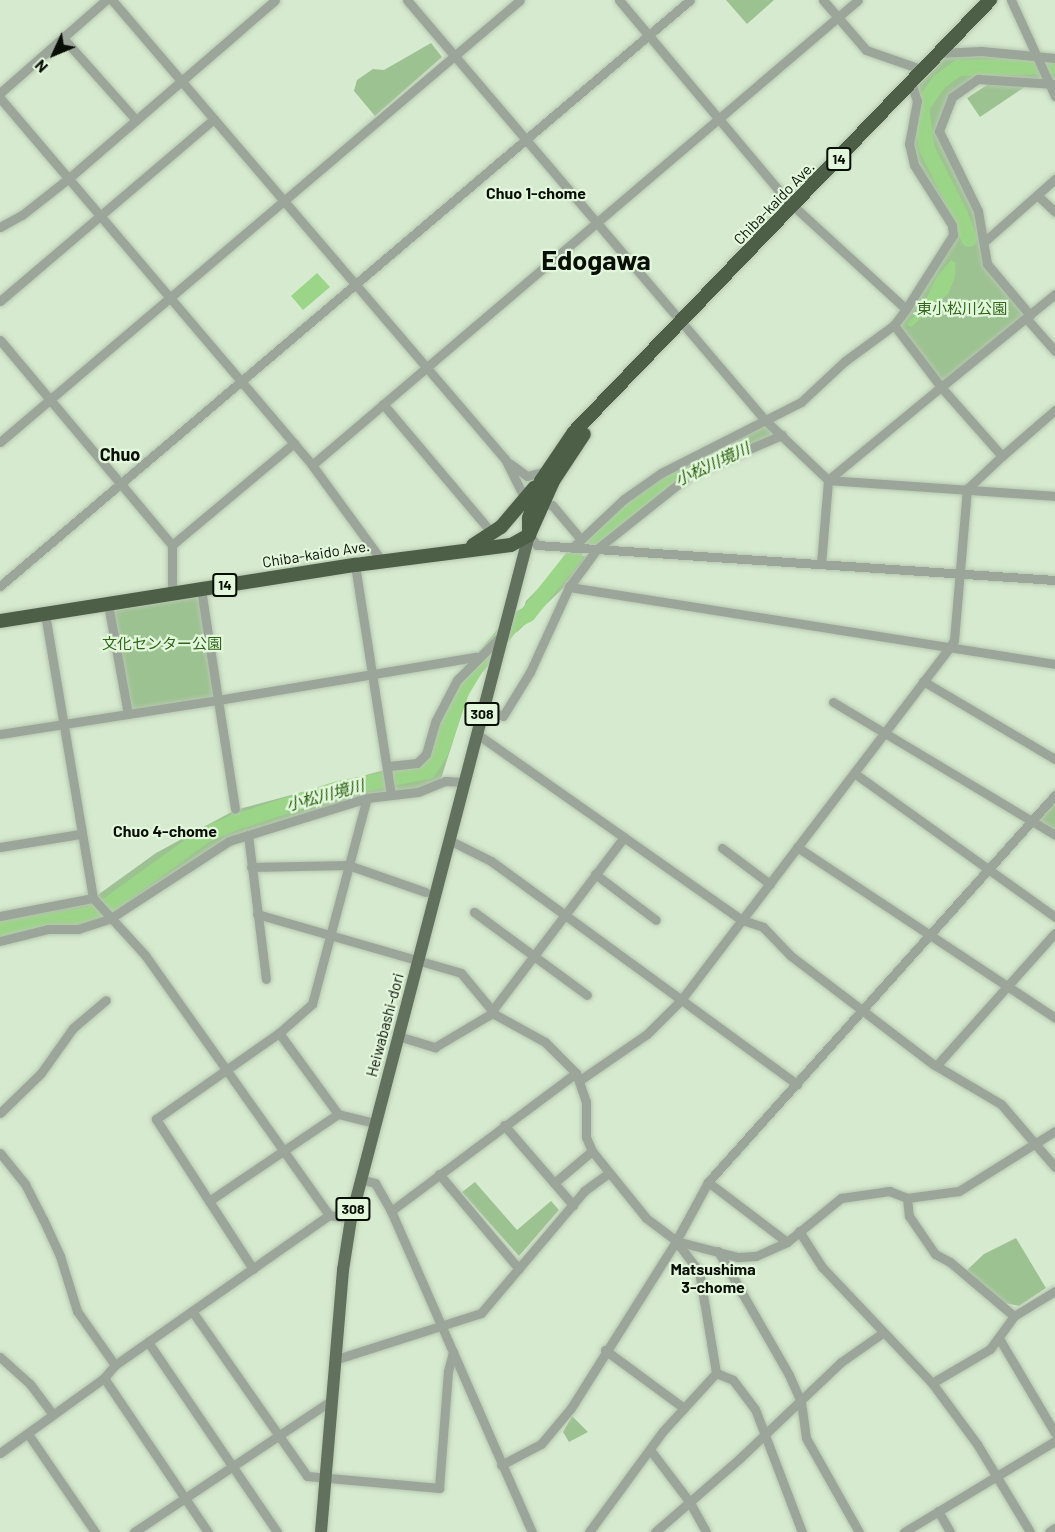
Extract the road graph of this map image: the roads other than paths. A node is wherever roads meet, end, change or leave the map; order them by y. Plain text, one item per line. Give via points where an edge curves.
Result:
1 (106, 0) edge
2 (112, 0) edge
3 (275, 0) edge
4 (407, 0) edge
5 (520, 0) edge
6 (619, 0) edge
7 (690, 0) edge
8 (823, 0) edge
9 (858, 0) edge
10 (990, 0) edge
11 (1011, 0) edge
12 (838, 17) junction
13 (649, 35) junction
14 (63, 38) junction
15 (939, 54) junction
16 (454, 56) junction
17 (1039, 58) junction
18 (1055, 58) edge
19 (923, 70) junction
20 (182, 81) junction
21 (1050, 82) edge
22 (911, 83) junction
23 (0, 93) edge
24 (1055, 96) edge
25 (0, 98) edge
26 (718, 118) junction
27 (214, 119) junction
28 (136, 120) junction
29 (527, 140) junction
30 (69, 178) junction
31 (1055, 179) edge
32 (1037, 195) junction
33 (285, 202) junction
34 (794, 207) junction
35 (1055, 212) edge
36 (101, 216) junction
37 (597, 223) junction
38 (0, 227) edge
39 (985, 241) junction
40 (355, 284) junction
41 (1055, 294) edge
42 (170, 297) junction
43 (0, 301) edge
44 (906, 309) junction
45 (1028, 316) junction
46 (682, 324) junction
47 (894, 325) junction
48 (0, 340) edge
49 (1055, 351) edge
50 (427, 367) junction
51 (241, 382) junction
52 (941, 387) junction
53 (50, 399) junction
54 (607, 403) junction
55 (383, 405) junction
56 (1055, 410) edge
57 (765, 420) junction
58 (782, 435) junction
59 (0, 442) edge
60 (294, 443) junction
61 (1002, 456) junction
62 (505, 459) junction
63 (312, 465) junction
64 (547, 471) junction
65 (828, 480) junction
66 (121, 483) junction
67 (967, 489) junction
68 (1055, 496) edge
69 (526, 499) junction
70 (543, 503) junction
71 (529, 518) junction
72 (493, 534) junction
73 (529, 535) junction
74 (579, 537) junction
75 (172, 545) junction
76 (573, 548) junction
77 (597, 549) junction
78 (450, 551) junction
79 (382, 561) junction
80 (355, 564) junction
81 (821, 564) junction
82 (959, 574) junction
83 (1055, 580) edge
84 (1, 585) edge
85 (569, 587) junction
86 (201, 589) junction
87 (172, 594) junction
88 (108, 604) junction
89 (45, 614) junction
90 (0, 621) edge
91 (502, 634) junction
92 (950, 647) junction
93 (476, 657) junction
94 (1055, 664) edge
95 (374, 675) junction
96 (923, 681) junction
97 (218, 700) junction
98 (833, 702) dead end
99 (483, 709) junction
100 (128, 714) junction
101 (62, 725) junction
102 (884, 733) junction
103 (0, 734) edge
104 (477, 734) junction
105 (1055, 759) edge
106 (389, 768) junction
107 (854, 773) junction
108 (464, 782) junction
109 (391, 791) junction
110 (1055, 795) edge
111 (367, 798) junction
112 (235, 809) dead end
113 (1032, 821) junction
114 (80, 834) junction
115 (248, 835) junction
116 (1055, 835) edge
117 (624, 837) junction
118 (449, 840) junction
119 (0, 847) edge
120 (797, 847) junction
121 (722, 848) dead end
122 (348, 865) junction
123 (252, 867) junction
124 (986, 870) junction
125 (595, 874) junction
126 (770, 884) junction
127 (425, 892) dead end
128 (95, 901) junction
129 (474, 912) dead end
130 (257, 914) junction
131 (564, 914) junction
132 (108, 915) junction
133 (0, 916) edge
134 (1055, 917) edge
135 (657, 920) dead end
136 (742, 920) junction
137 (1055, 933) edge
138 (331, 935) junction
139 (929, 935) junction
140 (0, 941) edge
141 (534, 955) junction
142 (418, 960) junction
143 (266, 979) dead end
144 (1007, 987) junction
145 (587, 995) dead end
146 (106, 1000) dead end
147 (681, 1000) junction
148 (862, 1009) junction
149 (493, 1011) junction
150 (1055, 1018) edge
151 (279, 1033) junction
152 (398, 1036) junction
153 (936, 1066) junction
154 (228, 1068) junction
155 (578, 1077) junction
156 (797, 1084) junction
157 (0, 1113) edge
158 (338, 1114) junction
159 (374, 1123) junction
160 (504, 1125) junction
161 (1055, 1131) edge
162 (1032, 1143) junction
163 (284, 1151) junction
164 (592, 1151) junction
165 (0, 1153) edge
166 (1055, 1167) edge
167 (439, 1174) junction
168 (607, 1174) junction
169 (360, 1179) junction
170 (708, 1182) junction
171 (554, 1183) junction
172 (907, 1198) junction
173 (209, 1201) junction
174 (573, 1205) junction
175 (391, 1211) junction
176 (329, 1215) junction
177 (351, 1219) junction
178 (799, 1231) junction
179 (676, 1241) junction
180 (787, 1242) junction
181 (718, 1251) junction
182 (253, 1269) junction
183 (519, 1269) junction
184 (1055, 1291) edge
185 (192, 1311) junction
186 (1014, 1316) junction
187 (442, 1327) junction
188 (881, 1334) junction
189 (999, 1340) junction
190 (148, 1342) junction
191 (605, 1350) junction
192 (453, 1352) junction
193 (0, 1357) edge
194 (337, 1359) junction
195 (115, 1365) junction
196 (716, 1373) junction
197 (104, 1378) junction
198 (932, 1383) junction
199 (332, 1400) junction
200 (801, 1402) junction
201 (684, 1408) junction
202 (53, 1414) junction
203 (277, 1433) junction
204 (1055, 1433) edge
205 (28, 1434) junction
206 (765, 1435) junction
207 (1055, 1441) edge
208 (651, 1451) junction
209 (0, 1453) edge
210 (231, 1465) junction
211 (501, 1465) junction
212 (995, 1477) junction
213 (327, 1479) junction
214 (185, 1498) junction
215 (689, 1501) junction
216 (938, 1511) junction
217 (1055, 1528) edge
218 (95, 1532) edge
219 (134, 1532) edge
220 (208, 1532) edge
221 (277, 1532) edge
222 (321, 1532) edge
223 (532, 1532) edge
224 (589, 1532) edge
225 (655, 1532) edge
226 (706, 1532) edge
227 (802, 1532) edge
228 (859, 1532) edge
229 (904, 1532) edge
230 (950, 1532) edge
231 (1030, 1532) edge
232 (1049, 1532) edge

1 - 14 street
2 - 20 street
3 - 20 street
4 - 16 street
5 - 16 street
6 - 13 street
7 - 13 street
8 - 12 street
9 - 12 street
10 - 15 highway, Chiba-kaido Ave. / 14
11 - 17 street
12 - 19 street via 866,50
12 - 26 street
13 - 26 street
13 - 29 street
14 - 23 street
14 - 28 street
15 - 17 street via 981,51
15 - 19 highway, Chiba-kaido Ave. / 14
16 - 29 street
16 - 33 street
17 - 18 street
17 - 21 street
19 - 22 highway, Chiba-kaido Ave. / 14
20 - 27 street
20 - 28 street
21 - 24 street
21 - 39 street via 978,79 957,93 945,112 939,131 943,144 978,211
22 - 34 highway, Chiba-kaido Ave. / 14
22 - 44 street via 917,101 909,144 914,165 952,225 953,235
25 - 30 street
26 - 34 street
26 - 37 street
27 - 33 street
27 - 36 street
28 - 30 street
29 - 37 street
29 - 40 street
30 - 36 street
30 - 38 street
31 - 32 street
32 - 35 street
32 - 39 street
33 - 40 street
33 - 42 street
34 - 44 street
34 - 46 highway, Chiba-kaido Ave. / 14
36 - 42 street
36 - 43 street
37 - 46 street
37 - 50 street
39 - 45 street via 987,264
40 - 50 street
40 - 51 street
41 - 45 street
42 - 51 street
42 - 53 street
44 - 47 street
45 - 49 street
45 - 52 street
46 - 54 highway, Chiba-kaido Ave. / 14
46 - 57 street
47 - 52 street
47 - 57 street via 801,402
48 - 53 street
50 - 55 street
50 - 62 street
51 - 60 street
51 - 66 street
52 - 61 street
52 - 65 street
53 - 59 street
53 - 66 street
54 - 64 highway, Chiba-kaido Ave. / 14 via 574,432
54 - 70 highway, Chiba-kaido Ave. / 14 via 564,463
55 - 63 street
55 - 72 street
56 - 61 street
57 - 58 street
57 - 74 street via 661,473
58 - 65 street
58 - 77 street via 691,474
60 - 63 street
60 - 75 street
61 - 67 street
62 - 64 street via 527,476
62 - 69 street
63 - 79 street
64 - 69 highway
64 - 71 highway, Chiba-kaido Ave. / 14
65 - 67 street
65 - 81 street
66 - 75 street
66 - 84 street
67 - 68 street
67 - 82 street
69 - 71 street
69 - 72 highway
70 - 73 highway, Chiba-kaido Ave. / 14
70 - 74 street via 552,505
71 - 73 highway, Chiba-kaido Ave. / 14
72 - 78 highway
73 - 76 street via 537,545
73 - 78 highway, Chiba-kaido Ave. / 14 via 511,544
73 - 91 main road, Heiwabashi-dori / 308
74 - 76 street
75 - 87 street
76 - 77 street
77 - 81 street
77 - 85 street
78 - 79 highway, Chiba-kaido Ave. / 14
79 - 80 highway, Chiba-kaido Ave. / 14
80 - 86 highway, Chiba-kaido Ave. / 14
80 - 95 street
81 - 82 street
82 - 83 street
82 - 92 street via 954,640
85 - 92 street
85 - 99 street via 530,672 503,717
86 - 87 highway, Chiba-kaido Ave. / 14
86 - 97 street
87 - 88 highway, Chiba-kaido Ave. / 14
88 - 89 highway, Chiba-kaido Ave. / 14
88 - 100 street
89 - 90 highway, Chiba-kaido Ave. / 14
89 - 101 street
91 - 93 street
91 - 99 main road, Heiwabashi-dori / 308
92 - 94 street
92 - 96 street
93 - 95 street
93 - 106 street via 457,680 436,720 426,754 417,763
95 - 97 street
95 - 106 street
96 - 102 street
96 - 105 street
97 - 100 street
97 - 112 street
98 - 102 street
99 - 104 main road, Heiwabashi-dori / 308
100 - 101 street
101 - 103 street
101 - 114 street
102 - 107 street
102 - 113 street
104 - 108 main road, Heiwabashi-dori / 308
104 - 117 street
106 - 109 street
107 - 120 street
107 - 124 street
108 - 109 street via 445,781 418,792
108 - 118 main road, Heiwabashi-dori / 308
109 - 111 street
110 - 113 street
111 - 115 street
111 - 122 street
113 - 116 street
113 - 124 street
114 - 119 street
114 - 128 street
115 - 123 street
115 - 132 street via 203,855
117 - 125 street
117 - 136 street
118 - 131 street via 491,861
118 - 142 main road, Heiwabashi-dori / 308
120 - 126 street
120 - 139 street
121 - 126 street
122 - 123 street
122 - 127 street
122 - 138 street
123 - 130 street
124 - 134 street
124 - 139 street
125 - 131 street
125 - 135 street
126 - 136 street
128 - 132 street
128 - 133 street
129 - 141 street
130 - 138 street
130 - 143 street
131 - 141 street
131 - 147 street
132 - 140 street via 78,929 48,930
132 - 154 street via 145,955
136 - 147 street
136 - 148 street via 763,927 791,956
137 - 144 street
138 - 142 street
138 - 151 street via 312,1004
139 - 144 street
139 - 148 street
141 - 145 street
141 - 149 street
142 - 149 street via 460,973
142 - 152 main road, Heiwabashi-dori / 308
144 - 150 street
144 - 153 street
146 - 157 street via 73,1029 41,1073
147 - 155 street via 647,1034
147 - 156 street
148 - 153 street
148 - 156 street
149 - 152 street via 462,1034 435,1047
149 - 155 street via 507,1024 545,1042
151 - 154 street
151 - 158 street
152 - 159 main road, Heiwabashi-dori / 308
153 - 162 street via 1001,1104
154 - 163 street
154 - 173 street via 156,1119
155 - 160 street
155 - 164 street via 586,1107 586,1137
156 - 170 street
158 - 159 street
158 - 163 street
159 - 169 main road, Heiwabashi-dori / 308
160 - 167 street
160 - 171 street
161 - 162 street
162 - 166 street
162 - 172 street via 959,1191
163 - 173 street
163 - 176 street
164 - 168 street
164 - 171 street
165 - 195 street via 25,1184 43,1219 60,1256 77,1311
167 - 175 street
167 - 183 street
168 - 174 street
168 - 179 street via 646,1218
169 - 175 street via 375,1183
169 - 177 main road, Heiwabashi-dori / 308
170 - 179 street
170 - 180 street
171 - 174 street
172 - 178 street via 889,1191 841,1198
172 - 186 street via 909,1216 935,1254 951,1262
173 - 182 street
174 - 183 street
175 - 187 street
176 - 177 street
176 - 182 street
177 - 194 main road, Heiwabashi-dori / 308
178 - 180 street
178 - 188 street via 822,1268
179 - 181 street
179 - 191 street
179 - 196 street via 699,1271
180 - 181 street via 756,1256 738,1257
181 - 200 street
182 - 185 street
183 - 187 street via 482,1313
184 - 186 street
185 - 190 street
185 - 203 street
186 - 189 street
187 - 192 street
187 - 194 street
188 - 198 street
188 - 200 street via 841,1362
189 - 198 street
189 - 204 street
190 - 195 street
190 - 210 street
191 - 201 street
191 - 211 street via 547,1438
192 - 211 street
192 - 213 street via 448,1371 439,1488
193 - 202 street via 30,1384
194 - 199 main road, Heiwabashi-dori / 308
195 - 197 street
196 - 201 street
196 - 206 street via 733,1380 755,1409
197 - 202 street
197 - 214 street
198 - 212 street via 977,1444
199 - 203 street
199 - 213 main road, Heiwabashi-dori / 308
200 - 206 street
200 - 228 street via 806,1438
201 - 208 street
202 - 205 street
203 - 210 street
203 - 213 street via 306,1476
205 - 209 street
205 - 218 street
206 - 215 street
206 - 227 street
207 - 212 street
208 - 215 street
208 - 224 street
210 - 214 street
210 - 221 street
211 - 223 street
212 - 216 street
212 - 231 street
213 - 222 main road, Heiwabashi-dori / 308
214 - 219 street
214 - 220 street
215 - 225 street
215 - 226 street
216 - 229 street
216 - 230 street
217 - 232 street

